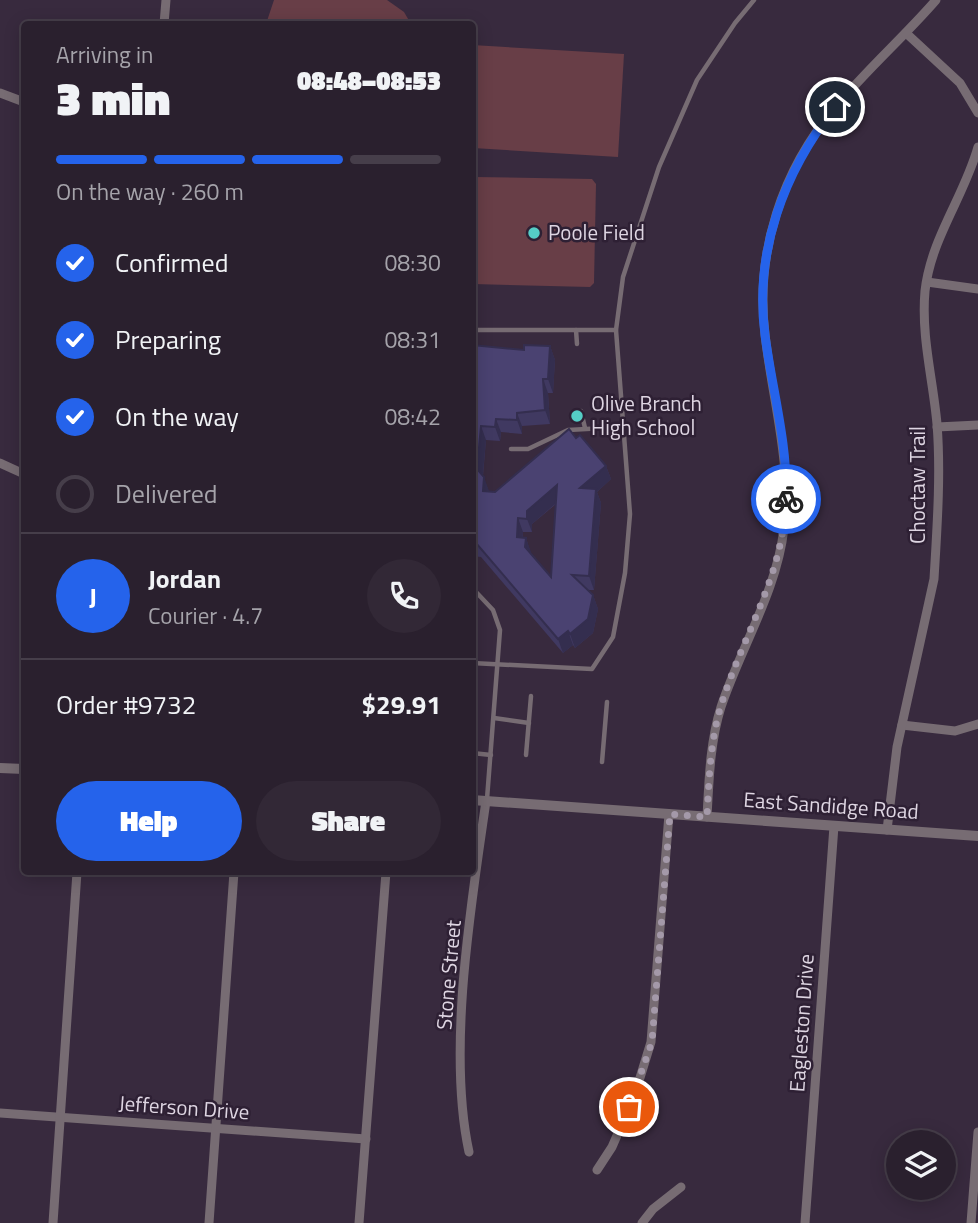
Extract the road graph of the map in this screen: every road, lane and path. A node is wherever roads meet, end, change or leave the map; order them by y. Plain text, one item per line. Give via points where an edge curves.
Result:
1 (166, 0) edge
2 (754, 0) edge
3 (936, 0) edge
4 (164, 21) edge
5 (906, 33) junction
6 (0, 93) edge
7 (21, 101) edge
8 (978, 113) edge
9 (978, 147) edge
10 (927, 282) junction
11 (978, 289) edge
12 (476, 330) edge
13 (576, 330) junction
14 (615, 330) junction
15 (577, 344) dead end
16 (581, 411) dead end
17 (978, 425) edge
18 (623, 427) junction
19 (937, 427) junction
20 (585, 428) junction
21 (511, 449) dead end
22 (0, 463) edge
23 (21, 473) edge
24 (476, 593) edge
25 (476, 663) edge
26 (499, 664) junction
27 (531, 696) dead end
28 (607, 702) dead end
29 (494, 718) junction
30 (529, 723) junction
31 (978, 724) edge
32 (902, 725) junction
33 (476, 753) edge
34 (491, 755) junction
35 (526, 755) dead end
36 (602, 762) dead end
37 (0, 768) edge
38 (21, 769) edge
39 (476, 800) edge
40 (486, 801) junction
41 (670, 814) junction
42 (707, 817) junction
43 (834, 826) junction
44 (887, 830) junction
45 (978, 836) edge
46 (77, 875) edge
47 (234, 875) edge
48 (386, 875) edge
49 (0, 1113) edge
50 (61, 1117) junction
51 (215, 1128) junction
52 (978, 1132) edge
53 (366, 1139) junction
54 (469, 1152) dead end
55 (597, 1170) dead end
56 (681, 1187) dead end
57 (53, 1223) edge
58 (209, 1223) edge
59 (359, 1223) edge
60 (642, 1223) edge
61 (806, 1223) edge
62 (971, 1223) edge

1 - 4 street
2 - 14 lane via 697,80 659,167 624,277
3 - 5 street
5 - 8 street via 960,83
5 - 42 street via 814,135 792,174 772,226 762,306 784,455 784,528 774,573 720,709 709,769
6 - 7 street
9 - 10 street, Choctaw Trail via 942,229
10 - 11 street
10 - 19 street, Choctaw Trail via 925,338
12 - 13 lane
13 - 14 lane
13 - 15 lane
14 - 18 lane
16 - 20 lane
17 - 19 street
18 - 20 lane
18 - 26 lane via 630,514 613,637 592,669
19 - 32 street, Choctaw Trail via 934,579
20 - 21 lane via 568,430 528,449
22 - 23 street
24 - 26 lane via 496,616
25 - 26 lane
26 - 29 lane
27 - 30 lane
28 - 36 lane
29 - 30 lane
29 - 34 lane
30 - 35 lane
31 - 32 street via 955,731
32 - 44 street, Choctaw Trail
33 - 34 lane
34 - 40 lane
37 - 38 street
39 - 40 street, East Sandidge Road
40 - 41 street, East Sandidge Road
40 - 54 street, Stone Street via 461,1047 460,1102
41 - 42 street, East Sandidge Road
41 - 55 street via 652,1042 635,1094
42 - 43 street, East Sandidge Road
43 - 44 street, East Sandidge Road
43 - 61 street, Eagleston Drive
44 - 45 street, East Sandidge Road
46 - 50 street
47 - 51 street
48 - 53 street
49 - 50 street, Jefferson Drive
50 - 51 street, Jefferson Drive
50 - 57 street
51 - 53 street, Jefferson Drive
51 - 58 street
52 - 62 street
53 - 59 street
56 - 60 street

